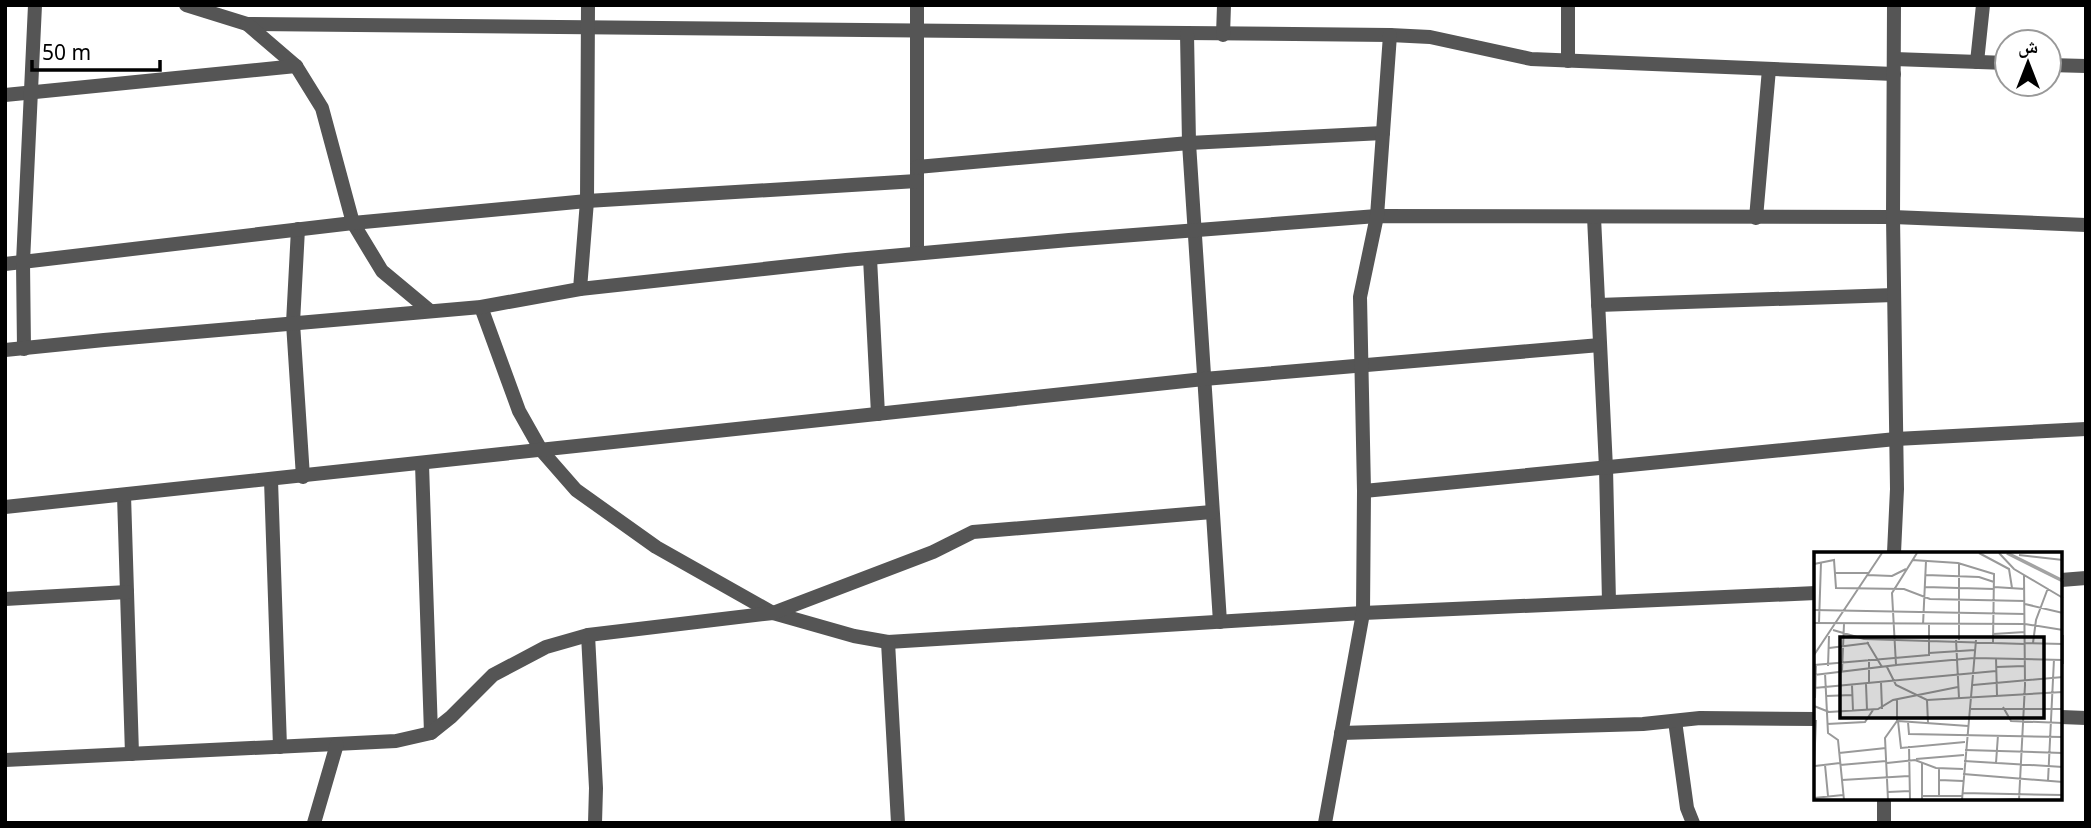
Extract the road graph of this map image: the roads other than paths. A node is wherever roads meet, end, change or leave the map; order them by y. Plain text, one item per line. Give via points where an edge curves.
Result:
1 (35, 5) edge
2 (186, 5) edge
3 (588, 5) edge
4 (917, 5) edge
5 (1224, 5) edge
6 (1567, 5) edge
7 (1895, 5) edge
8 (1983, 5) edge
9 (247, 24) junction
10 (587, 28) junction
11 (917, 32) junction
12 (1187, 34) junction
13 (1223, 35) junction
14 (1390, 35) junction
15 (1568, 61) junction
16 (1977, 62) junction
17 (1993, 63) edge
18 (2063, 65) edge
19 (296, 66) junction
20 (2086, 66) edge
21 (1895, 67) junction
22 (1769, 69) junction
23 (30, 91) junction
24 (5, 95) edge
25 (1383, 133) junction
26 (1189, 144) junction
27 (917, 174) junction
28 (587, 201) junction
29 (1377, 216) junction
30 (1893, 217) junction
31 (1594, 218) junction
32 (1756, 218) junction
33 (353, 223) junction
34 (2086, 225) edge
35 (298, 229) junction
36 (1194, 230) junction
37 (917, 253) junction
38 (870, 258) junction
39 (23, 262) junction
40 (5, 264) edge
41 (580, 289) junction
42 (1895, 295) junction
43 (1598, 305) junction
44 (481, 307) junction
45 (430, 311) junction
46 (293, 323) junction
47 (1600, 345) junction
48 (23, 349) junction
49 (5, 351) edge
50 (1362, 364) junction
51 (1203, 379) junction
52 (878, 414) junction
53 (2086, 429) edge
54 (1896, 439) junction
55 (541, 450) junction
56 (422, 464) junction
57 (1606, 468) junction
58 (303, 477) junction
59 (271, 480) junction
60 (1364, 491) junction
61 (124, 495) junction
62 (5, 507) edge
63 (1212, 512) junction
64 (1894, 552) edge
65 (2086, 579) edge
66 (2063, 580) edge
67 (127, 592) junction
68 (1814, 593) edge
69 (5, 599) edge
70 (1609, 602) junction
71 (773, 613) junction
72 (1363, 613) junction
73 (1220, 622) junction
74 (588, 635) junction
75 (888, 642) junction
76 (2063, 717) edge
77 (2086, 718) edge
78 (1814, 719) edge
79 (1675, 721) junction
80 (431, 733) junction
81 (1341, 733) junction
82 (337, 744) junction
83 (280, 747) junction
84 (132, 754) junction
85 (5, 761) edge
86 (1884, 800) edge
87 (314, 823) edge
88 (595, 823) edge
89 (898, 823) edge
90 (1325, 823) edge
91 (1693, 823) edge
92 (1884, 823) edge

1 - 23 street
2 - 9 street
3 - 10 street
4 - 11 street
5 - 13 street
6 - 15 street
7 - 21 street
8 - 16 street
9 - 10 street
9 - 19 street
10 - 11 street
10 - 28 street
11 - 12 street
11 - 27 street
12 - 13 street
12 - 26 street
13 - 14 street
14 - 15 street via 1430,37
14 - 25 street
15 - 22 street
16 - 17 street
16 - 21 street
18 - 20 street
19 - 23 street
19 - 33 street via 322,108
21 - 22 street
21 - 30 street
22 - 32 street
23 - 24 street
23 - 39 street
25 - 26 street
25 - 29 street
26 - 27 street
26 - 36 street
27 - 28 street
27 - 37 street
28 - 33 street
28 - 41 street
29 - 31 street
29 - 36 street
29 - 50 street via 1360,297
30 - 32 street
30 - 34 street
30 - 42 street
31 - 32 street
31 - 43 street
33 - 35 street
33 - 45 street via 382,271
35 - 39 street
35 - 46 street
36 - 37 street
36 - 51 street
37 - 38 street
38 - 41 street
38 - 52 street
39 - 40 street
39 - 48 street
41 - 44 street
42 - 43 street
42 - 54 street
43 - 47 street
44 - 45 street
44 - 55 street via 519,411
45 - 46 street
46 - 48 street
46 - 58 street
47 - 50 street
47 - 57 street
48 - 49 street
50 - 51 street
50 - 60 street
51 - 52 street
51 - 63 street
52 - 55 street
53 - 54 street
54 - 57 street
54 - 64 street
55 - 56 street
55 - 71 street via 576,490 656,547
56 - 58 street
56 - 80 street
57 - 60 street
57 - 70 street
58 - 59 street
59 - 61 street
59 - 83 street
60 - 72 street
61 - 62 street
61 - 67 street
63 - 71 street via 973,532 933,552
63 - 73 street
65 - 66 street
67 - 69 street
67 - 84 street
68 - 70 street
70 - 72 street
71 - 74 street
71 - 75 street
72 - 73 street
72 - 81 street
73 - 75 street
74 - 80 street via 546,647 493,675
74 - 88 street
75 - 89 street
76 - 77 street
78 - 79 street
79 - 81 street
79 - 91 street
80 - 82 street via 396,741
81 - 90 street
82 - 83 street
82 - 87 street
83 - 84 street
84 - 85 street
86 - 92 street

